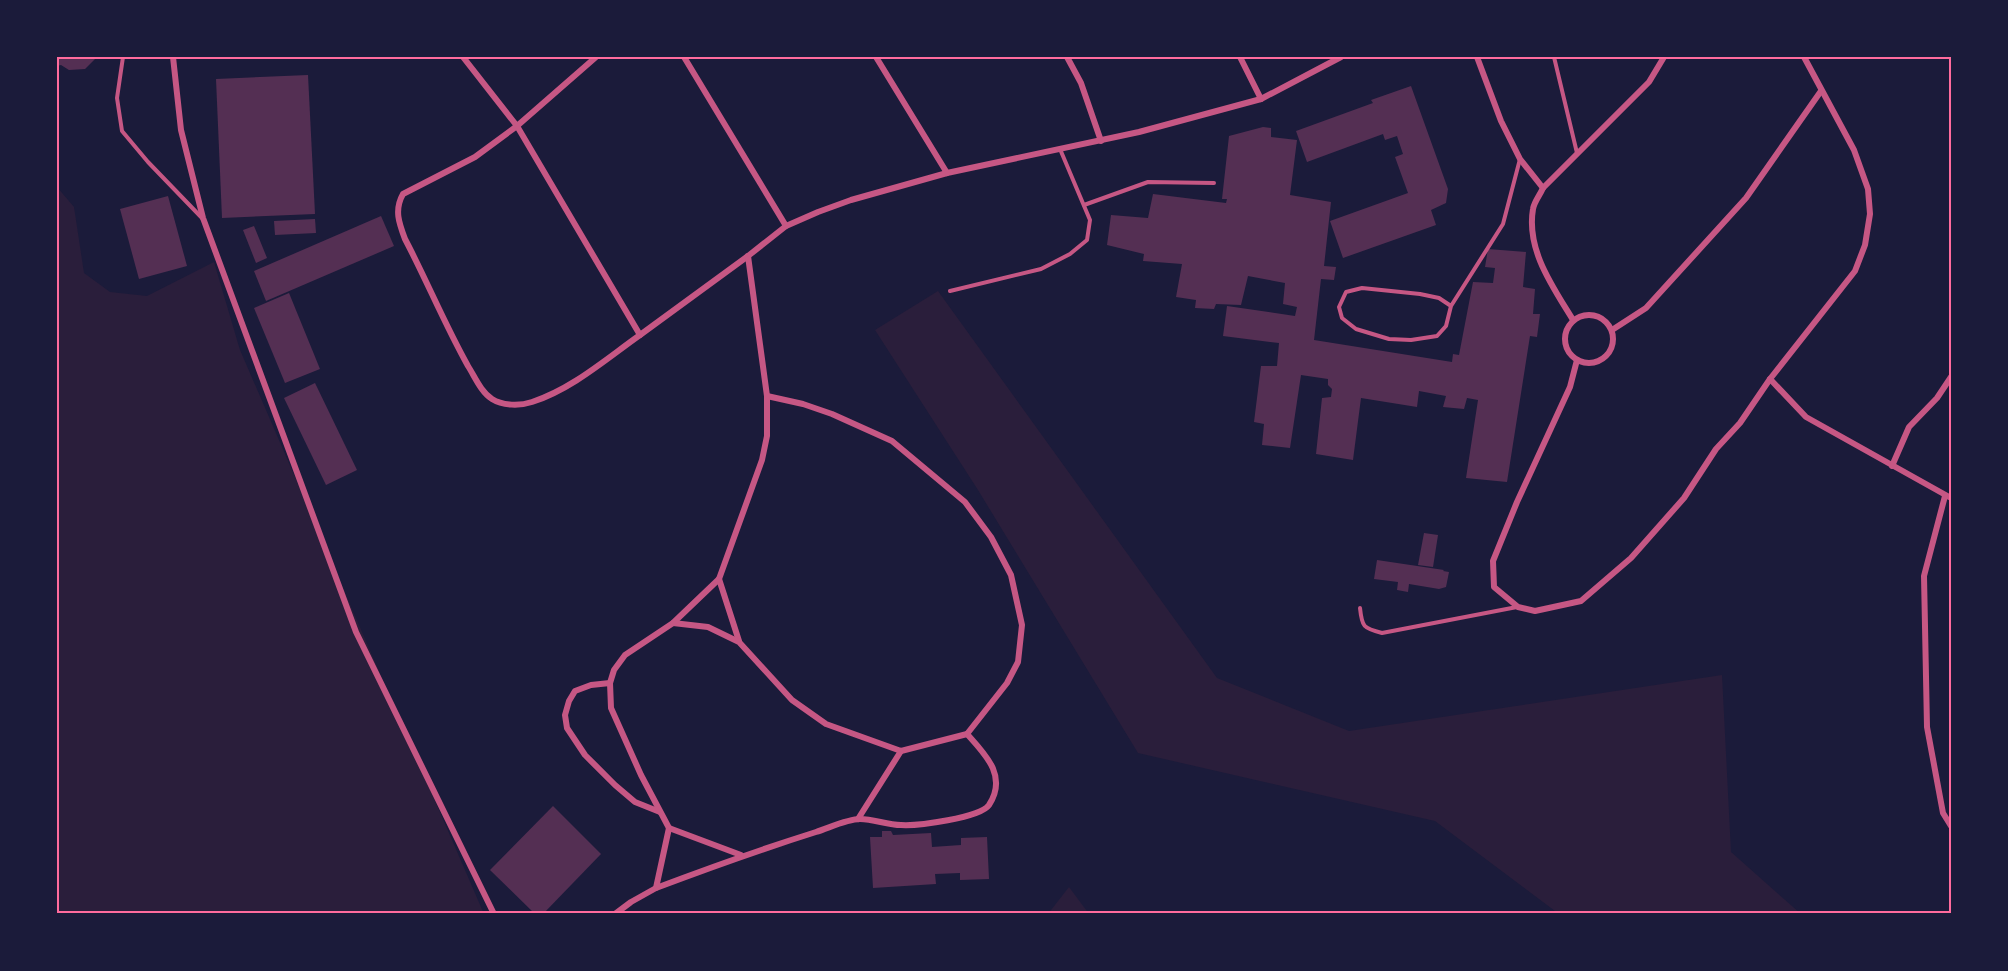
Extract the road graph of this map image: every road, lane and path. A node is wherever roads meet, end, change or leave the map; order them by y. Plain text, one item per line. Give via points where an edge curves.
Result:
1 (123, 57) edge
2 (173, 57) edge
3 (463, 57) edge
4 (596, 57) edge
5 (684, 57) edge
6 (876, 57) edge
7 (1067, 57) edge
8 (1240, 57) edge
9 (1341, 57) edge
10 (1477, 57) edge
11 (1554, 57) edge
12 (1664, 57) edge
13 (1804, 57) edge
14 (1821, 91) junction
15 (1261, 99) junction
16 (517, 126) junction
17 (1101, 141) junction
18 (1060, 149) junction
19 (1577, 153) junction
20 (1520, 159) junction
21 (947, 173) junction
22 (1214, 183) dead end
23 (1543, 188) junction
24 (1084, 205) junction
25 (203, 218) junction
26 (786, 226) junction
27 (748, 256) junction
28 (950, 291) dead end
29 (1451, 306) junction
30 (1574, 320) junction
31 (1612, 330) junction
32 (640, 335) junction
33 (1577, 360) junction
34 (1951, 377) edge
35 (1770, 379) junction
36 (767, 396) junction
37 (1892, 466) junction
38 (1948, 497) edge
39 (719, 579) junction
40 (1518, 607) junction
41 (1360, 608) dead end
42 (673, 624) junction
43 (740, 642) junction
44 (610, 683) junction
45 (967, 734) junction
46 (901, 751) junction
47 (660, 812) junction
48 (858, 819) junction
49 (1951, 826) edge
50 (669, 828) junction
51 (742, 855) junction
52 (656, 888) junction
53 (494, 914) edge
54 (615, 914) edge

1 - 25 lane via 117,98 122,131
2 - 25 street via 182,130
3 - 16 street
4 - 16 street
5 - 26 street
6 - 21 street
7 - 17 street via 1081,83
8 - 15 street
9 - 15 street
10 - 20 street
11 - 19 lane
12 - 19 street via 1649,82
13 - 14 street
14 - 31 street via 1746,198 1646,308
14 - 35 street via 1854,150 1868,189 1870,214 1865,245 1855,271
15 - 17 street
16 - 32 street
16 - 32 street via 475,156 403,194 397,205 405,239 480,387 491,399 503,404 530,403 572,383
17 - 18 street
18 - 21 street
18 - 24 lane
19 - 23 street
20 - 23 street
20 - 29 lane via 1503,224
21 - 26 street via 851,200
22 - 24 lane via 1148,182
23 - 30 street via 1533,207 1532,235 1547,278
24 - 28 lane via 1090,220 1087,240 1070,254 1041,269
25 - 53 street via 356,632
26 - 27 street
27 - 32 street
27 - 36 street
29 - 29 lane via 1446,326 1437,336 1411,340 1389,339 1356,329 1342,318 1339,307 1346,292 1362,288 1439,298
30 - 31 street via 1588,314 1602,318
30 - 33 street via 1565,333 1566,348
31 - 33 street via 1614,342 1600,361 1588,364
33 - 40 street via 1570,387 1493,561 1494,587
34 - 37 street via 1909,427
35 - 37 street via 1806,417
35 - 40 street via 1684,498 1631,558 1581,601 1535,611
36 - 39 street via 767,436 762,460
36 - 45 street via 813,407 892,441 965,502 991,537 1011,575 1022,625 1018,662 1007,683
37 - 38 street
38 - 49 street via 1924,576 1927,727 1943,813
39 - 42 street
39 - 43 street
40 - 41 lane via 1382,633 1367,629
42 - 43 street via 708,627
42 - 44 street via 625,655
43 - 46 street via 792,700 826,724
44 - 47 street via 612,708
44 - 47 street via 575,692 565,715 567,728 585,755 615,785 635,802
45 - 46 street
45 - 48 street via 996,773 988,807 979,813 925,824
46 - 48 street
47 - 50 street
48 - 51 street
50 - 51 street
50 - 52 street
51 - 52 street
52 - 54 street

